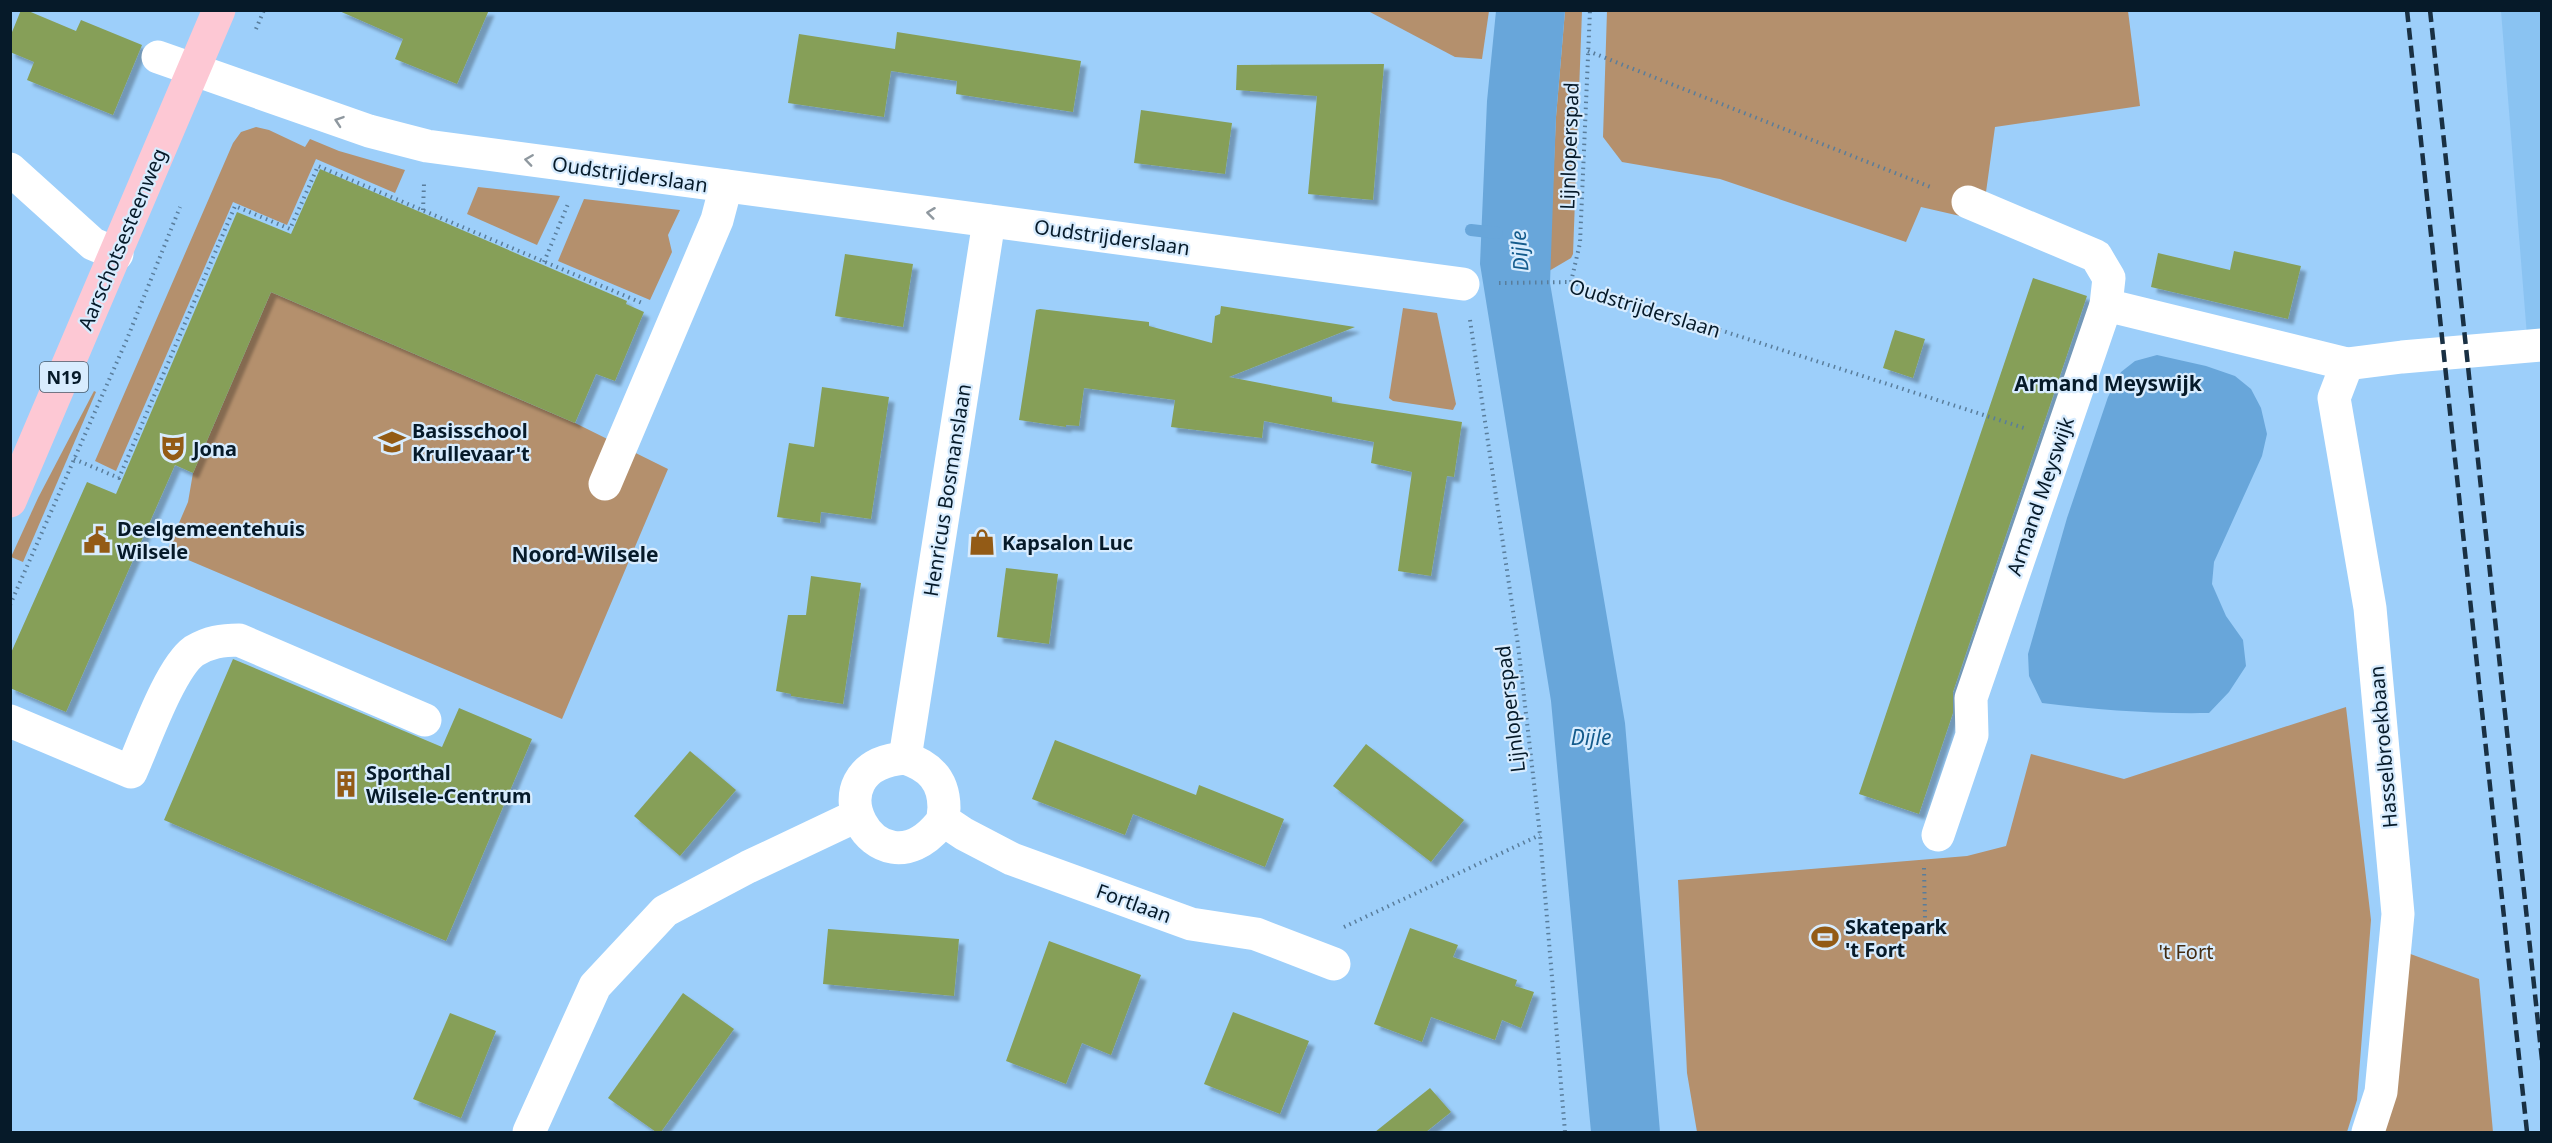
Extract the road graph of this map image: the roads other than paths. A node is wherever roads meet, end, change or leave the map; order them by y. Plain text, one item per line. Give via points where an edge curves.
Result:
1 (219, 10) edge
2 (158, 57) dead end
3 (194, 70) junction
4 (10, 169) edge
5 (726, 186) junction
6 (1968, 202) road end
7 (989, 221) junction
8 (117, 254) junction
9 (1463, 284) road end
10 (2106, 305) junction
11 (2541, 345) edge
12 (2348, 364) junction
13 (605, 484) dead end
14 (10, 501) edge
15 (425, 720) dead end
16 (10, 721) edge
17 (905, 758) junction
18 (856, 816) junction
19 (943, 820) junction
20 (1938, 835) road end
21 (1320, 959) road end
22 (529, 1132) edge
23 (2368, 1132) edge

1 - 3 main road, Aarschotsesteenweg / N19
2 - 3 street, Oudstrijderslaan
5 -> 3 street, Oudstrijderslaan via 399,140
3 - 8 main road, Aarschotsesteenweg / N19
4 - 8 street via 93,244
7 -> 5 street, Oudstrijderslaan
5 - 13 street via 717,220
6 - 10 street, Armand Meyswijk via 2096,256 2109,278
7 - 9 street, Oudstrijderslaan
7 - 17 street, Henricus Bosmanslaan
8 - 14 main road, Aarschotsesteenweg / N19
10 - 12 street
10 - 20 street, Armand Meyswijk via 1971,698 1972,735
11 - 12 street
12 - 23 street, Hasselbroekbaan via 2334,398 2370,608 2398,914 2381,1092
15 - 16 street via 239,640 219,640 193,652 177,670 131,772
17 - 18 street via 876,764 865,774 857,786
17 - 19 street via 931,771 940,784
18 - 19 street via 873,839 901,848 928,837
18 - 22 street via 665,911 595,986
19 - 21 street, Fortlaan via 1012,859 1191,924 1256,934

